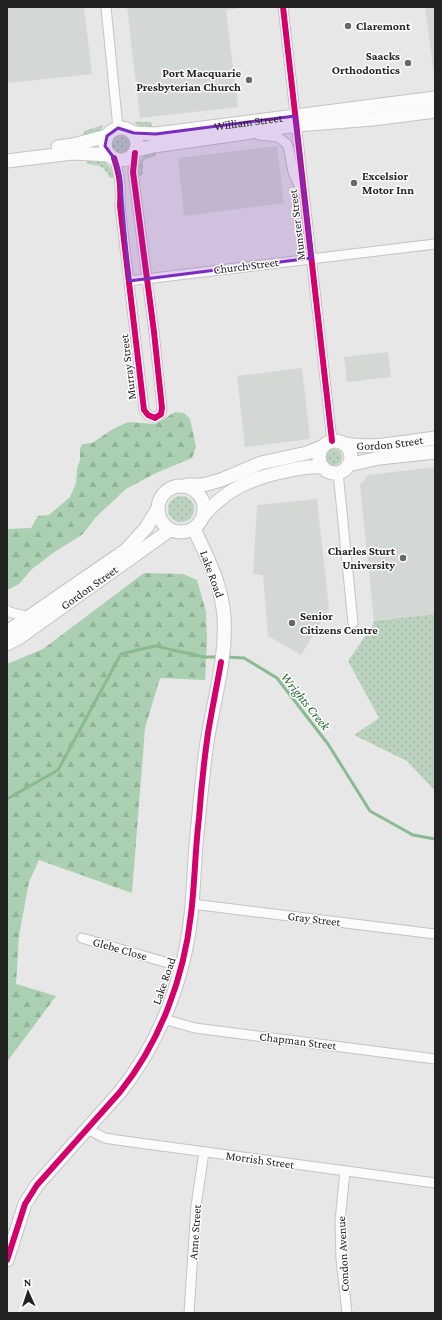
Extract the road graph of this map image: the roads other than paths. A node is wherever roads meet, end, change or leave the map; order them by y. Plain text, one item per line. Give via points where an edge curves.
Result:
1 (106, 7) edge
2 (283, 7) edge
3 (435, 98) edge
4 (435, 111) edge
5 (296, 121) junction
6 (118, 128) junction
7 (134, 133) junction
8 (246, 133) junction
9 (107, 136) junction
10 (136, 152) junction
11 (7, 153) edge
12 (112, 157) junction
13 (7, 161) edge
14 (305, 197) junction
15 (435, 244) edge
16 (312, 258) junction
17 (147, 279) junction
18 (129, 281) junction
19 (435, 438) edge
20 (333, 444) junction
21 (435, 452) edge
22 (322, 467) junction
23 (343, 469) junction
24 (184, 485) junction
25 (157, 510) junction
26 (204, 515) junction
27 (194, 529) junction
28 (170, 530) junction
29 (7, 610) edge
30 (30, 617) junction
31 (353, 623) dead end
32 (7, 632) edge
33 (7, 644) edge
34 (192, 904) junction
35 (435, 934) edge
36 (82, 938) dead end
37 (182, 967) junction
38 (163, 1019) junction
39 (435, 1059) edge
40 (87, 1129) junction
41 (204, 1152) junction
42 (345, 1171) junction
43 (435, 1183) edge
44 (8, 1253) edge
45 (189, 1313) edge
46 (347, 1313) edge

1 - 6 street
2 - 5 street, Munster Street
3 - 5 main road, William Street
4 - 5 main road, William Street via 373,118
5 - 7 main road, William Street via 156,134
5 - 8 main road, William Street
5 - 14 street, Munster Street
6 - 7 main road, William Street via 126,128
6 - 9 main road
7 - 10 main road via 138,143
8 - 10 main road, William Street via 154,146
8 - 14 street, Munster Street via 278,137 287,144 293,172
9 - 11 main road via 73,145
9 - 12 main road via 105,146
10 - 12 main road, William Street via 128,159
10 - 17 street, Murray Street via 133,172
12 - 13 main road, William Street via 72,154
12 - 18 street, Murray Street via 120,176 120,206
14 - 16 street, Munster Street
15 - 16 street, Church Street
16 - 17 street, Church Street
16 - 20 street, Munster Street
17 - 18 street, Church Street
17 - 18 street, Murray Street via 162,408 161,414 155,418 144,410
19 - 20 main road, Gordon Street via 374,446
20 - 22 main road via 319,456
20 - 23 main road via 348,449 350,460
20 - 24 main road, Gordon Street via 307,453 261,463 203,485
21 - 23 main road, Gordon Street via 379,458
22 - 23 main road via 328,471
22 - 26 main road via 303,467 250,481 222,497
23 - 31 street
24 - 25 main road via 167,489 158,502
24 - 26 main road via 198,492 203,499
25 - 28 main road via 159,518
25 - 30 main road, Gordon Street via 146,528 126,550
26 - 27 main road
27 - 28 main road via 186,532
27 - 34 main road, Lake Road via 218,584 223,607 223,639 202,780
28 - 33 main road, Gordon Street
29 - 30 street
30 - 32 main road, Gordon Street
34 - 35 street, Gray Street
34 - 37 main road, Lake Road
36 - 37 street, Glebe Close
37 - 38 main road, Lake Road
38 - 39 street, Chapman Street via 195,1028
38 - 40 main road, Lake Road via 132,1076
40 - 41 street, Morrish Street via 105,1138
40 - 44 main road, Lake Road via 37,1185 25,1204
41 - 42 street, Morrish Street
41 - 45 street, Anne Street via 196,1206
42 - 43 street, Morrish Street
42 - 46 street, Condon Avenue via 340,1221

